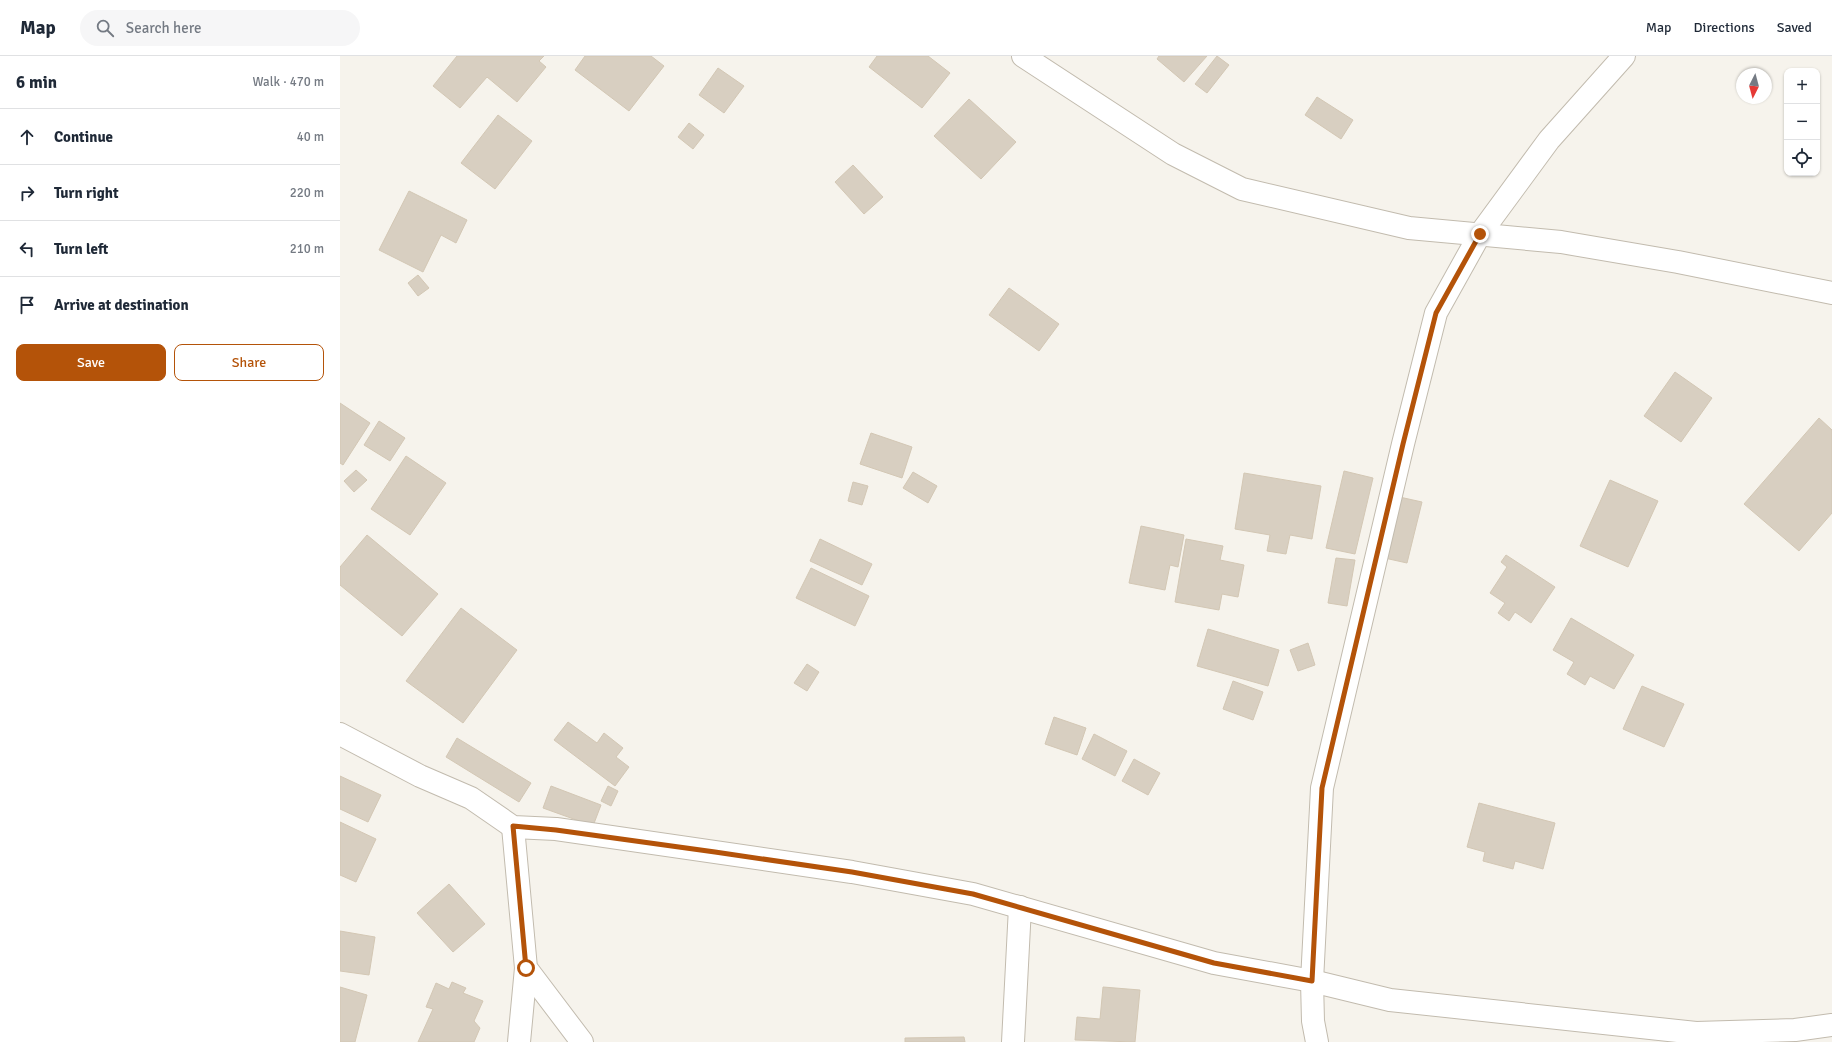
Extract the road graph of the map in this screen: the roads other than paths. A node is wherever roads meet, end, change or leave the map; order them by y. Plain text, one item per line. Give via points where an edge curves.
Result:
1 (1023, 56) edge
2 (1624, 56) edge
3 (1480, 234) junction
4 (1832, 293) edge
5 (340, 734) edge
6 (513, 826) junction
7 (1020, 908) junction
8 (526, 968) junction
9 (1312, 981) junction
10 (1832, 1025) edge
11 (1701, 1037) edge
12 (519, 1042) edge
13 (582, 1042) edge
14 (1013, 1042) edge
15 (1317, 1042) edge

1 - 3 street via 1173,154 1242,188 1409,228
2 - 3 street via 1549,140
3 - 4 street via 1560,242 1678,262
3 - 9 street via 1436,313 1322,788
5 - 6 street via 420,776 471,798
6 - 7 street via 563,830 852,872 973,894
6 - 8 street
7 - 9 street via 1214,963
7 - 14 street
8 - 12 street
8 - 13 street
9 - 11 street via 1390,1000
9 - 15 street via 1313,1021
10 - 11 street

